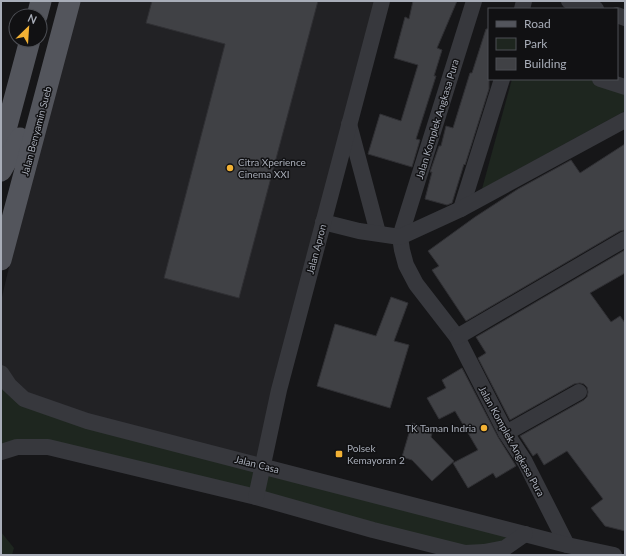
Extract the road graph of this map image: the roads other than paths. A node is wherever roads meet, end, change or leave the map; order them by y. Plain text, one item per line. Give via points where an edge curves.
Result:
1 (70, 1) edge
2 (382, 1) edge
3 (474, 1) edge
4 (569, 1) edge
5 (593, 8) edge
6 (28, 48) edge
7 (502, 80) edge
8 (603, 80) edge
9 (625, 87) edge
10 (47, 92) junction
11 (625, 120) edge
12 (349, 124) junction
13 (1, 148) edge
14 (1, 171) edge
15 (461, 209) junction
16 (323, 222) junction
17 (378, 233) junction
18 (400, 237) junction
19 (625, 239) edge
20 (1, 260) edge
21 (457, 337) junction
22 (1, 373) edge
23 (579, 392) dead end
24 (506, 433) junction
25 (1, 452) edge
26 (263, 466) junction
27 (256, 497) junction
28 (525, 534) junction
29 (575, 549) edge
30 (614, 555) edge

1 - 10 main road, Jalan Benyamin Sueb
2 - 12 street, Jalan Apron
3 - 18 street, Jalan Komplek Angkasa Pura
4 - 5 street
6 - 13 main road
7 - 15 street
8 - 9 street
10 - 14 main road
10 - 20 main road, Jalan Benyamin Sueb
11 - 15 street
12 - 16 street, Jalan Apron
12 - 17 street
15 - 18 street
16 - 17 street
16 - 26 street, Jalan Apron via 279,390
17 - 18 street
18 - 21 street, Jalan Komplek Angkasa Pura via 406,265 416,284
19 - 21 street
21 - 24 street, Jalan Komplek Angkasa Pura
22 - 26 street, Jalan Casa via 9,385 24,399 33,403 87,421
23 - 24 street
24 - 29 street, Jalan Komplek Angkasa Pura
25 - 27 street via 17,447 48,447
26 - 27 street, Jalan Apron
26 - 28 street, Jalan Casa
27 - 28 street via 465,553 505,548
28 - 29 street, Jalan Casa
29 - 30 street, Jalan Casa

